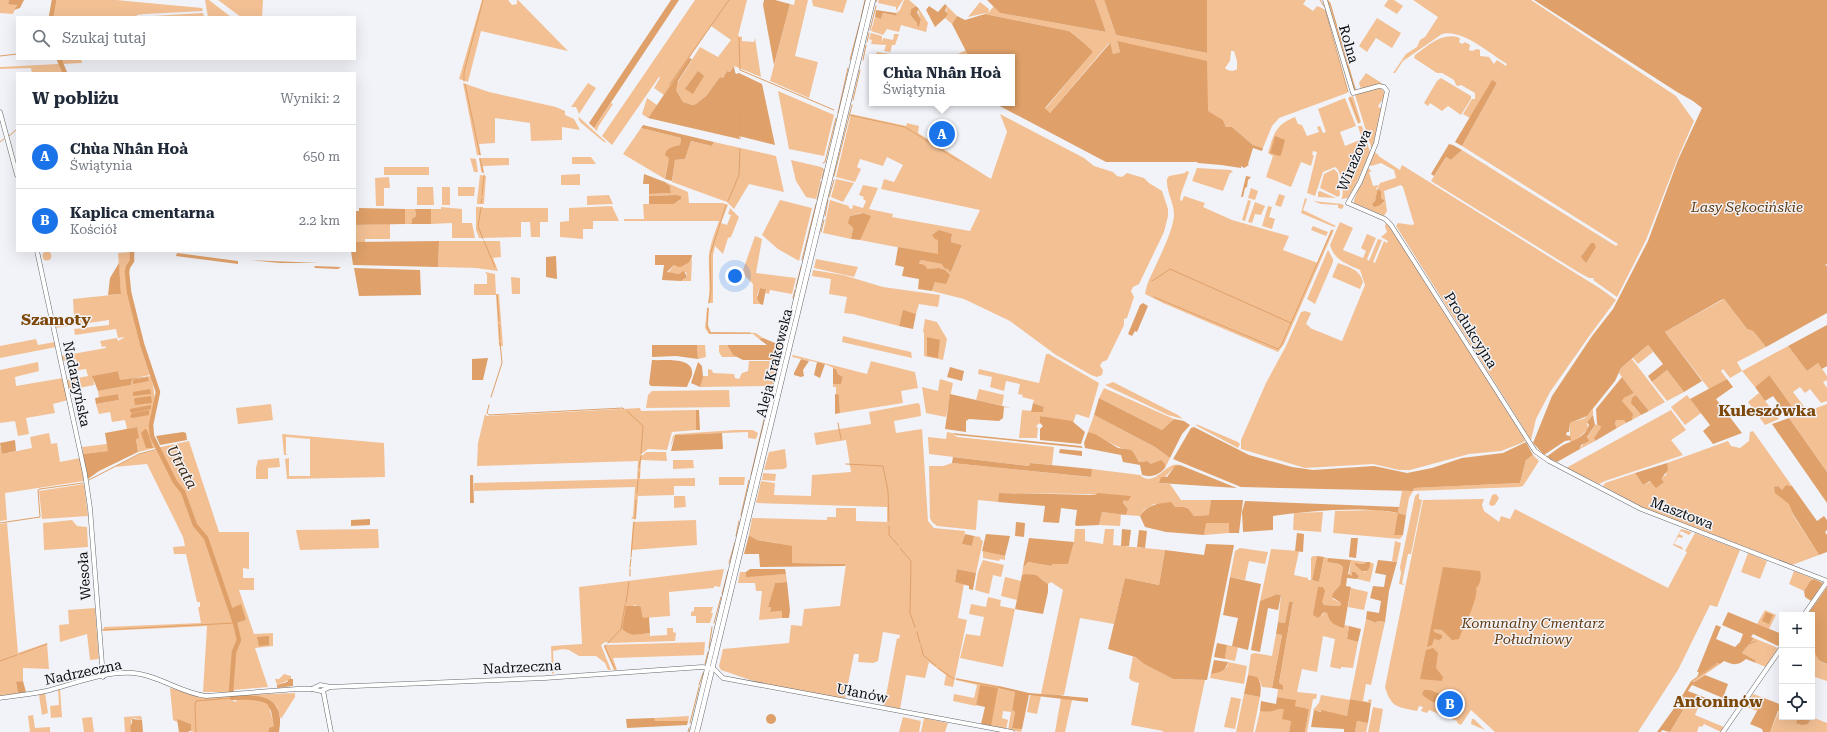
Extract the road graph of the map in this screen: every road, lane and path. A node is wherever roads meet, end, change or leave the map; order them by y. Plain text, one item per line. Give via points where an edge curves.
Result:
1 (868, 0) edge
2 (874, 0) edge
3 (1325, 0) edge
4 (1352, 93) joint
5 (0, 112) edge
6 (16, 171) edge
7 (1387, 221) joint
8 (38, 252) edge
9 (1535, 451) joint
10 (85, 474) joint
11 (1827, 581) edge
12 (1806, 612) edge
13 (1779, 652) edge
14 (707, 667) junction
15 (713, 668) junction
16 (103, 677) junction
17 (321, 689) junction
18 (0, 698) edge
19 (331, 732) edge
20 (692, 732) edge
21 (697, 732) edge
22 (1012, 732) edge
23 (1723, 732) edge

1 - 14 main road, Aleja Krakowska
2 - 15 main road, Aleja Krakowska
3 - 4 street, Rolna
4 - 7 street, Wirażowa via 1382,86 1386,88 1376,143 1348,203
5 - 6 street
7 - 9 street, Produkcyjna
8 - 10 street, Nadarzyńska
9 - 11 street, Masztowa via 1549,461 1641,509
10 - 16 street, Wesoła
11 - 12 street
13 - 23 street
14 - 15 street, Nadrzeczna
14 - 17 street, Nadrzeczna
14 - 20 main road, Aleja Krakowska
15 - 21 main road, Aleja Krakowska
15 - 22 street, Ułanów via 723,678
16 - 17 street, Nadrzeczna via 140,674 206,696
16 - 18 street, Nadrzeczna
17 - 19 street

